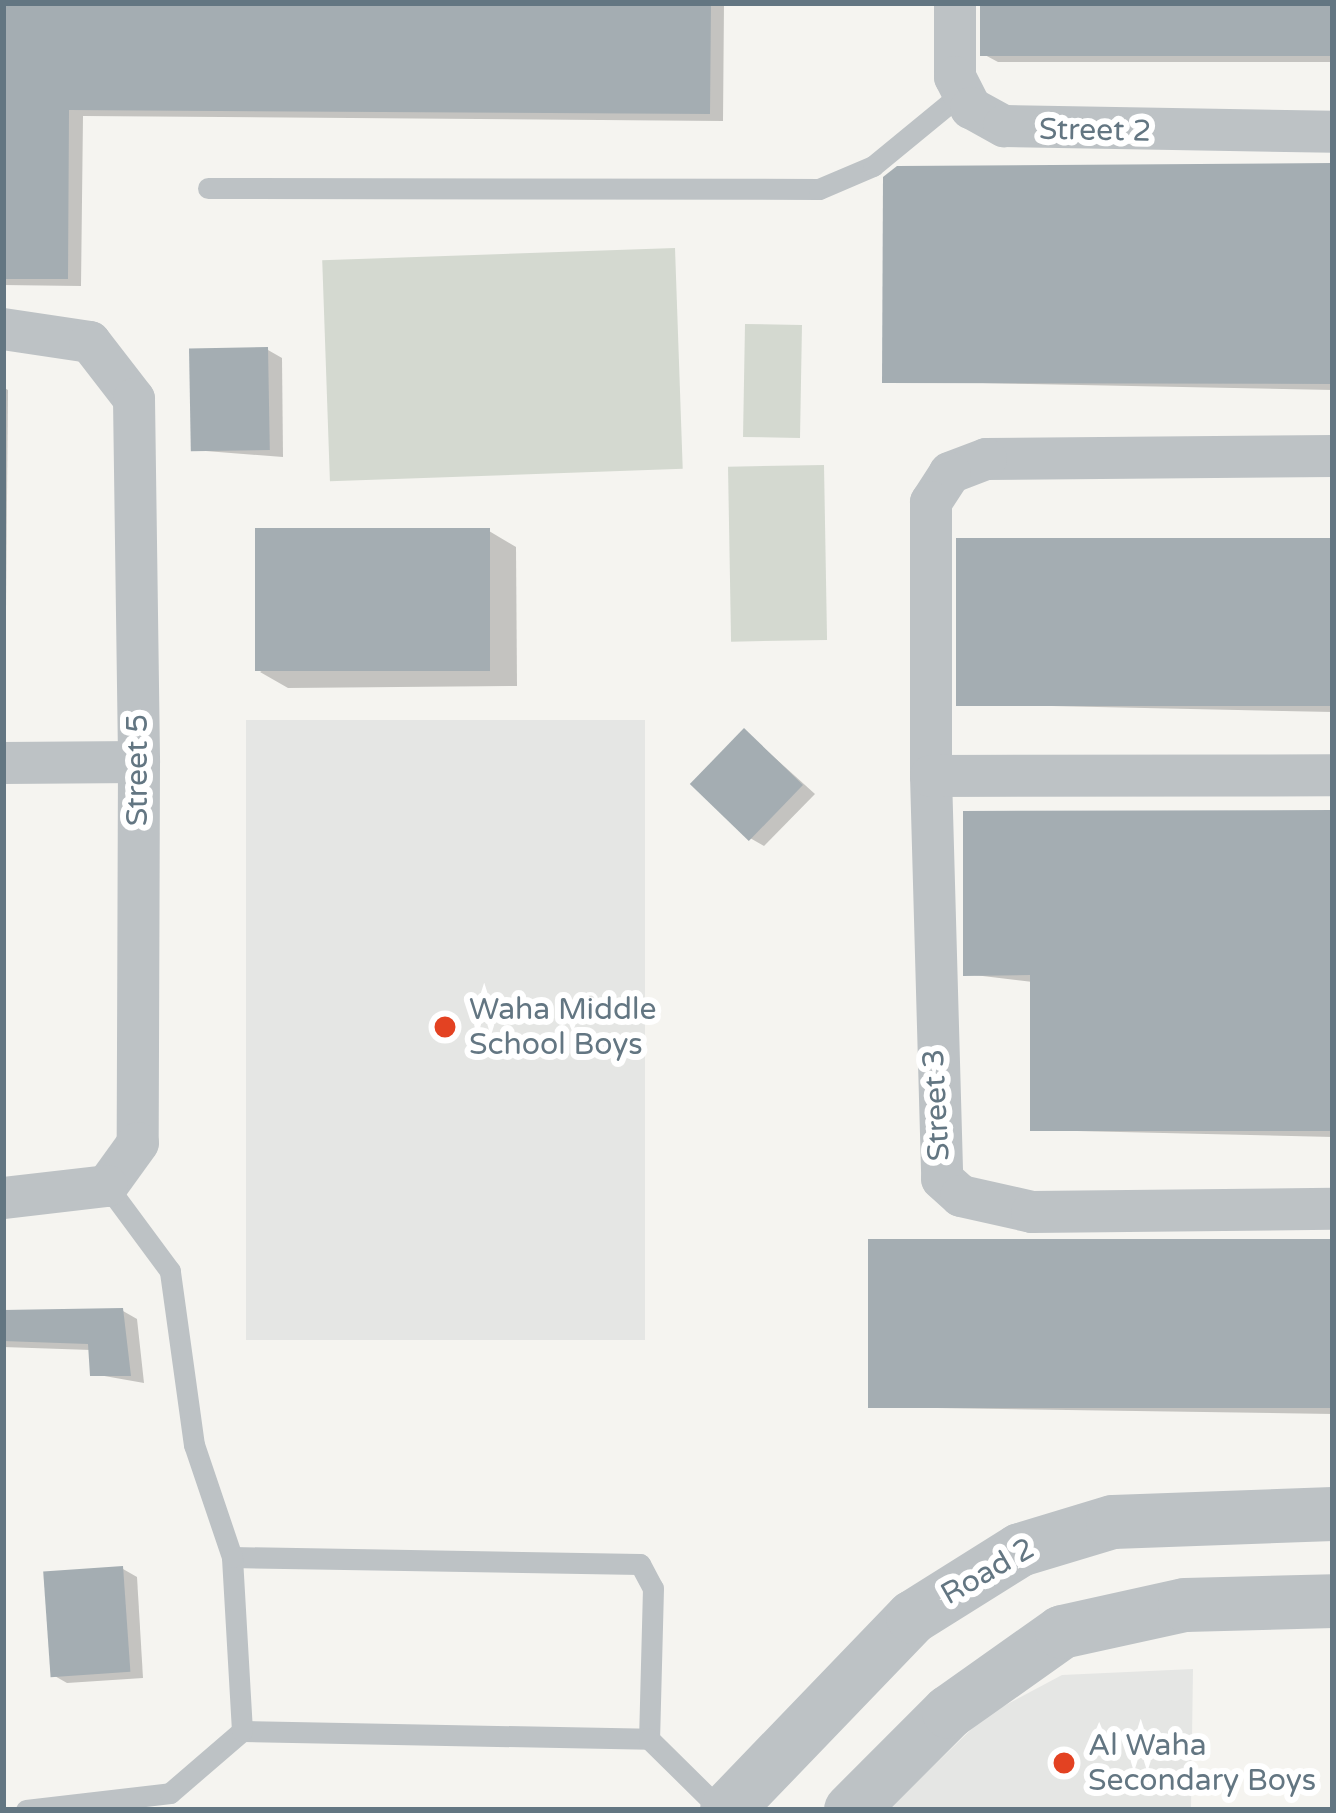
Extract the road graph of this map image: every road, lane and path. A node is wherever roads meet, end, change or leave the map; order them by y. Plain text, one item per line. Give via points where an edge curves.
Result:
1 (955, 3) edge
2 (962, 93) junction
3 (1333, 132) edge
4 (208, 188) dead end
5 (3, 329) edge
6 (1333, 456) edge
7 (139, 762) junction
8 (3, 763) edge
9 (1333, 775) edge
10 (931, 776) junction
11 (107, 1186) junction
12 (3, 1198) edge
13 (1333, 1209) edge
14 (1277, 1514) junction
15 (1333, 1514) edge
16 (232, 1557) junction
17 (1276, 1601) junction
18 (1333, 1601) edge
19 (242, 1731) junction
20 (649, 1738) junction
21 (170, 1801) edge
22 (26, 1810) edge
23 (724, 1810) edge
24 (851, 1810) edge

1 - 2 street
2 - 3 street, Street 2 via 984,119 1030,132
2 - 4 lane via 873,166 820,189
5 - 7 street, Street 5 via 90,342 134,399
6 - 10 street, Street 3 via 986,459 950,473 932,502
7 - 8 street
7 - 11 street, Street 5 via 138,1143
9 - 10 street
10 - 13 street, Street 3 via 942,1179 961,1196 1032,1212
11 - 12 street
11 - 16 lane via 170,1271 194,1445
14 - 15 street, Road 2
14 - 17 street via 1299,1530 1307,1559 1298,1589
14 - 23 street, Road 2 via 1113,1522 1020,1550 914,1617
16 - 19 lane
16 - 20 lane via 640,1564 653,1588
17 - 18 street
17 - 24 street via 1121,1613 1062,1633 949,1712
19 - 20 lane
19 - 21 lane
20 - 23 lane
21 - 22 lane

